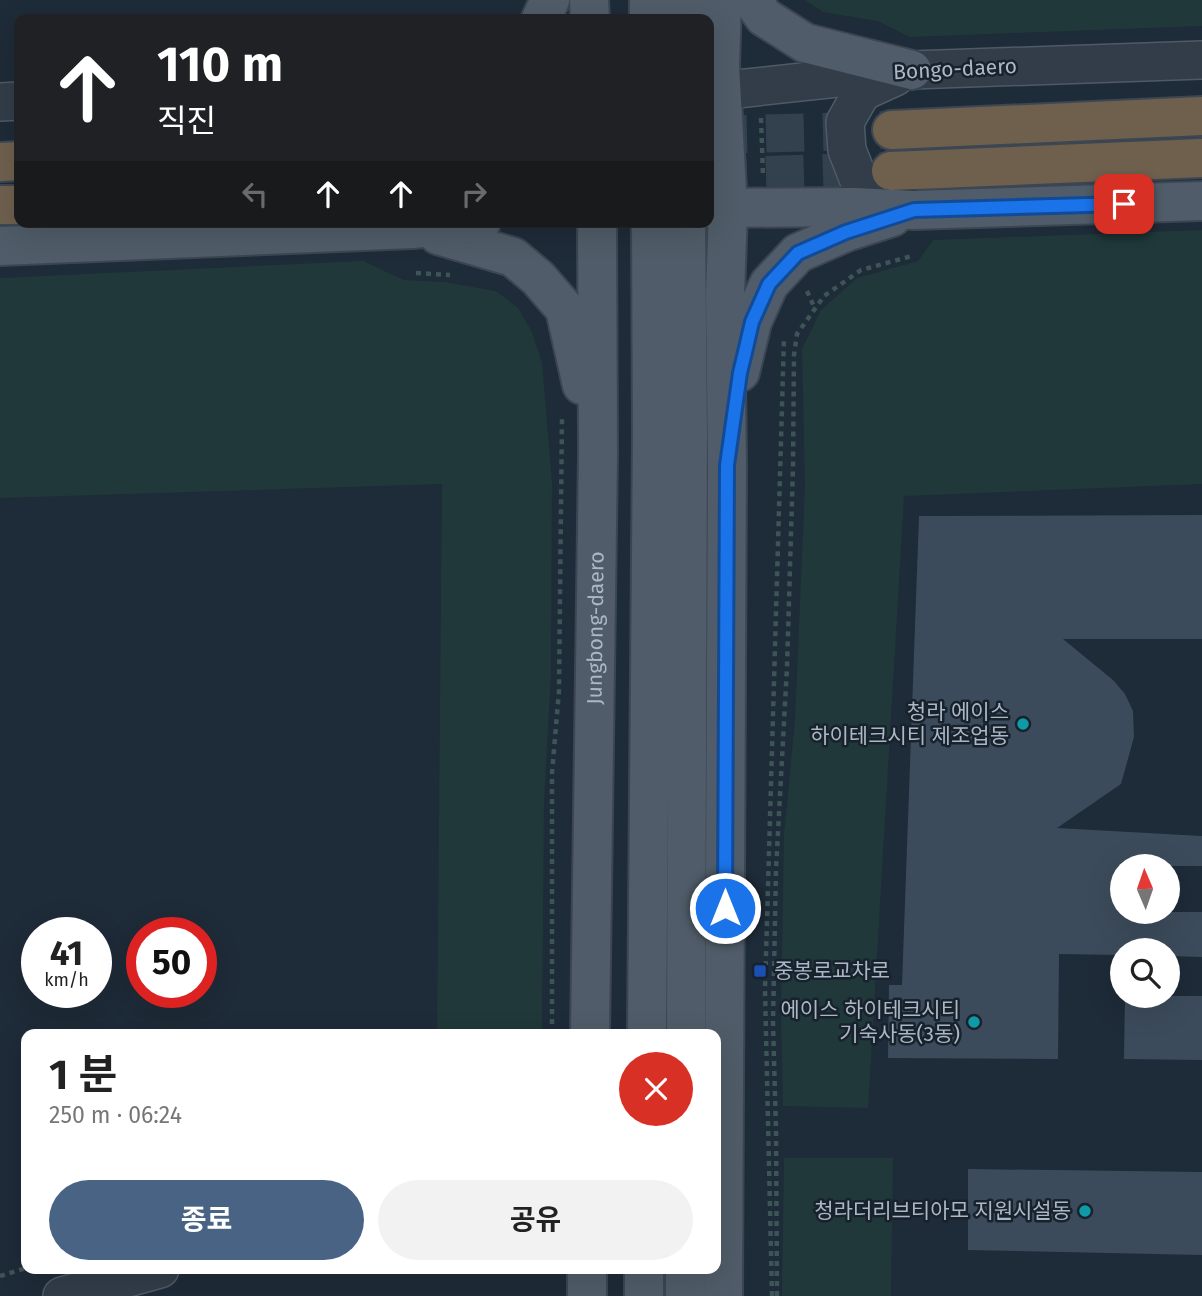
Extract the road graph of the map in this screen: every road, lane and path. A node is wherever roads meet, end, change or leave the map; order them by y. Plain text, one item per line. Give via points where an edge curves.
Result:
1 (722, 0) edge
2 (752, 0) edge
3 (1202, 60) edge
4 (912, 70) junction
5 (715, 92) edge
6 (761, 114) dead end
7 (1202, 117) edge
8 (892, 130) tunnel mouth
9 (1202, 158) edge
10 (891, 171) tunnel mouth
11 (764, 188) dead end
12 (1202, 201) edge
13 (718, 209) edge
14 (914, 210) junction
15 (357, 228) edge
16 (425, 228) edge
17 (597, 228) edge
18 (650, 228) edge
19 (686, 228) edge
20 (0, 246) edge
21 (912, 256) dead end
22 (416, 273) dead end
23 (459, 275) dead end
24 (801, 301) dead end
25 (815, 309) junction
26 (784, 332) dead end
27 (562, 415) dead end
28 (598, 453) junction
29 (727, 465) junction
30 (552, 1029) edge
31 (590, 1029) edge
32 (647, 1029) edge
33 (686, 1029) edge
34 (21, 1270) edge
35 (142, 1274) edge
36 (587, 1274) edge
37 (645, 1274) edge
38 (685, 1274) edge
39 (0, 1276) edge
40 (62, 1296) edge
41 (587, 1296) edge
42 (644, 1296) edge
43 (685, 1296) edge
44 (723, 1296) edge
45 (775, 1296) edge

1 - 5 main road
2 - 4 main road via 764,17 805,43
3 - 4 street, Bongo-daero
4 - 5 street, Bongo-daero
4 - 14 street via 862,92 845,122 847,150 858,178
5 - 13 main road
6 - 11 path
7 - 8 highway
9 - 10 highway
12 - 14 main road
13 - 14 main road via 855,206
13 - 29 main road via 725,295
14 - 29 main road via 798,253 769,284 752,322 740,373
15 - 20 main road
16 - 28 main road via 513,257 565,309
17 - 28 main road, Jungbong-daero
18 - 32 main road
19 - 33 main road
21 - 25 path via 860,270 824,296
22 - 23 path
24 - 25 path via 807,291
25 - 45 path via 797,334 794,355 787,667 776,869
26 - 45 path via 765,990
27 - 30 path via 559,691 552,774
28 - 31 main road, Jungbong-daero
29 - 44 main road
34 - 39 path
35 - 40 street
36 - 41 main road
37 - 42 main road
38 - 43 main road

